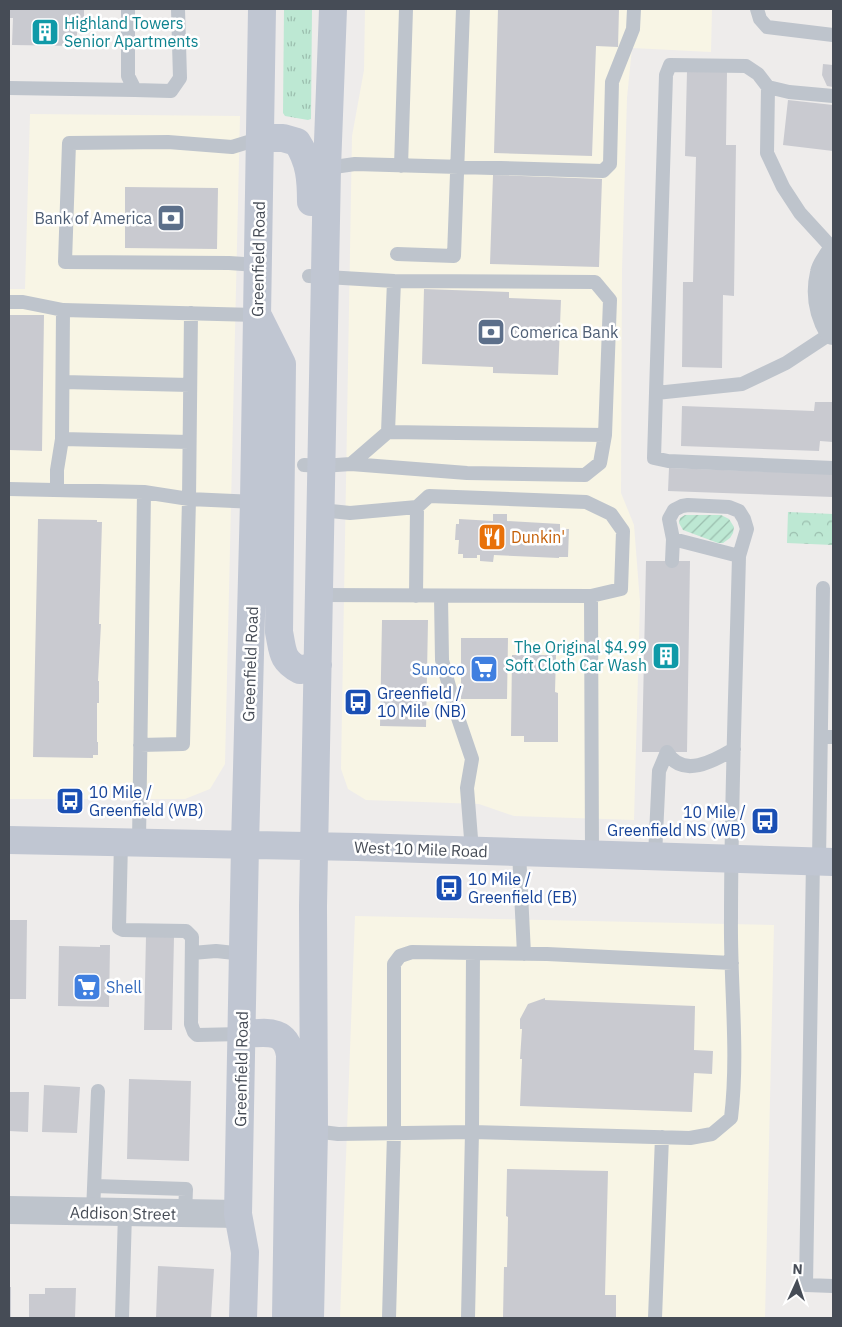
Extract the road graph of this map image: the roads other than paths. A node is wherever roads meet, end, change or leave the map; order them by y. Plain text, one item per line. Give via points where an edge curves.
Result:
1 (128, 9) edge
2 (178, 9) edge
3 (262, 9) edge
4 (333, 9) edge
5 (406, 9) edge
6 (463, 9) edge
7 (634, 9) edge
8 (757, 9) edge
9 (833, 36) edge
10 (768, 87) junction
11 (9, 88) edge
12 (135, 90) junction
13 (833, 96) edge
14 (261, 138) junction
15 (401, 166) junction
16 (458, 167) junction
17 (327, 168) junction
18 (833, 249) edge
19 (397, 254) dead end
20 (833, 256) edge
21 (258, 265) junction
22 (317, 277) junction
23 (394, 281) junction
24 (9, 302) edge
25 (63, 310) junction
26 (191, 313) junction
27 (257, 314) junction
28 (833, 331) edge
29 (63, 382) junction
30 (190, 384) junction
31 (656, 393) junction
32 (388, 432) junction
33 (605, 434) junction
34 (62, 439) junction
35 (189, 442) junction
36 (351, 464) junction
37 (313, 466) junction
38 (833, 468) edge
39 (9, 489) edge
40 (56, 490) junction
41 (144, 492) junction
42 (189, 499) junction
43 (268, 502) junction
44 (417, 508) junction
45 (321, 510) junction
46 (673, 539) junction
47 (739, 556) junction
48 (672, 561) dead end
49 (320, 562) junction
50 (823, 588) dead end
51 (320, 595) junction
52 (416, 596) junction
53 (441, 596) junction
54 (592, 596) junction
55 (318, 665) junction
56 (827, 737) edge
57 (140, 745) junction
58 (734, 749) junction
59 (9, 840) edge
60 (130, 842) junction
61 (245, 845) junction
62 (315, 846) junction
63 (472, 851) junction
64 (519, 852) junction
65 (592, 854) junction
66 (655, 856) junction
67 (732, 859) junction
68 (822, 861) edge
69 (192, 953) junction
70 (244, 954) junction
71 (474, 954) junction
72 (524, 954) junction
73 (732, 963) junction
74 (242, 1034) junction
75 (98, 1091) dead end
76 (314, 1131) junction
77 (472, 1132) junction
78 (394, 1133) junction
79 (662, 1137) junction
80 (94, 1199) junction
81 (9, 1210) edge
82 (125, 1213) junction
83 (185, 1214) junction
84 (238, 1214) junction
85 (833, 1286) edge
86 (122, 1318) edge
87 (243, 1318) edge
88 (286, 1318) edge
89 (310, 1318) edge
90 (389, 1318) edge
91 (468, 1318) edge
92 (655, 1318) edge

1 - 12 lane via 128,76
2 - 12 lane via 180,78 171,91
3 - 14 main road, Greenfield Road
4 - 17 main road
5 - 15 lane
6 - 16 lane
7 - 16 lane via 634,29 612,82 610,164 603,171
8 - 9 lane via 767,27
10 - 13 lane
10 - 18 lane via 766,154 800,213
10 - 31 lane via 746,66 670,65 666,75
11 - 12 lane
14 - 21 main road, Greenfield Road
14 - 21 lane via 232,147 168,142 69,143 65,262
14 - 22 main road via 298,142 306,155
15 - 16 lane
15 - 17 lane via 355,164
16 - 19 lane via 454,256
17 - 22 main road
20 - 28 street via 824,272 822,295 826,318
21 - 27 main road, Greenfield Road
22 - 23 lane
22 - 37 main road
23 - 32 lane
23 - 33 lane via 595,282 610,300
24 - 25 lane
25 - 26 lane
25 - 29 lane
26 - 27 lane
26 - 30 lane
27 - 43 main road via 282,364
28 - 31 lane via 786,363 742,384
29 - 30 lane
29 - 34 lane
30 - 35 lane
31 - 38 lane via 654,458
32 - 33 lane
32 - 36 lane
33 - 36 lane via 600,463 585,475 467,473
34 - 35 lane
34 - 40 lane
35 - 42 lane
36 - 37 lane
37 - 45 main road
37 - 49 main road via 303,483
39 - 40 lane
40 - 41 lane
41 - 42 lane
41 - 57 lane
42 - 43 lane
42 - 57 lane via 183,744
43 - 55 main road via 283,652 289,664 300,670
43 - 61 main road, Greenfield Road
44 - 45 lane via 350,513
44 - 52 lane
44 - 54 lane via 429,496 586,502 611,514 623,531 621,589
45 - 49 main road
46 - 47 lane
46 - 47 lane via 669,519 677,508 688,505 729,507 738,511 746,526
46 - 48 lane
47 - 58 lane
49 - 51 main road
50 - 56 lane
51 - 52 lane
51 - 55 main road
52 - 53 lane
53 - 54 lane
53 - 63 lane via 442,660 472,759 467,788
54 - 65 lane
55 - 62 main road
56 - 68 lane
57 - 60 lane
58 - 66 lane via 713,762 695,766 675,762 667,752 658,771
58 - 67 lane
59 - 60 main road, West 10 Mile Road
60 - 61 main road, West 10 Mile Road
60 - 69 lane via 119,928 186,931 192,937
61 - 62 main road, West 10 Mile Road
61 - 70 main road, Greenfield Road
62 - 63 main road, West 10 Mile Road
62 - 76 main road
63 - 64 main road, West 10 Mile Road
64 - 65 main road, West 10 Mile Road
64 - 72 lane
65 - 66 main road, West 10 Mile Road
66 - 67 main road, West 10 Mile Road
67 - 68 main road, West 10 Mile Road
67 - 73 lane
68 - 85 lane via 806,1285
69 - 70 lane
69 - 74 lane via 191,1024 194,1032 197,1035
70 - 74 main road, Greenfield Road
71 - 72 lane
71 - 77 lane
71 - 78 lane via 412,952 400,956 394,964
72 - 73 lane
73 - 79 lane via 734,1089 731,1118 712,1134 690,1138
74 - 84 main road, Greenfield Road
74 - 88 main road via 272,1032 281,1036 289,1046
75 - 80 lane
76 - 78 lane
76 - 89 main road
77 - 78 lane
77 - 79 lane
77 - 91 lane
78 - 90 lane
79 - 92 lane
80 - 81 street, Addison Street
80 - 82 street, Addison Street
80 - 83 lane via 186,1189
82 - 83 street, Addison Street
82 - 86 lane
83 - 84 street, Addison Street
84 - 87 main road, Greenfield Road via 245,1252

